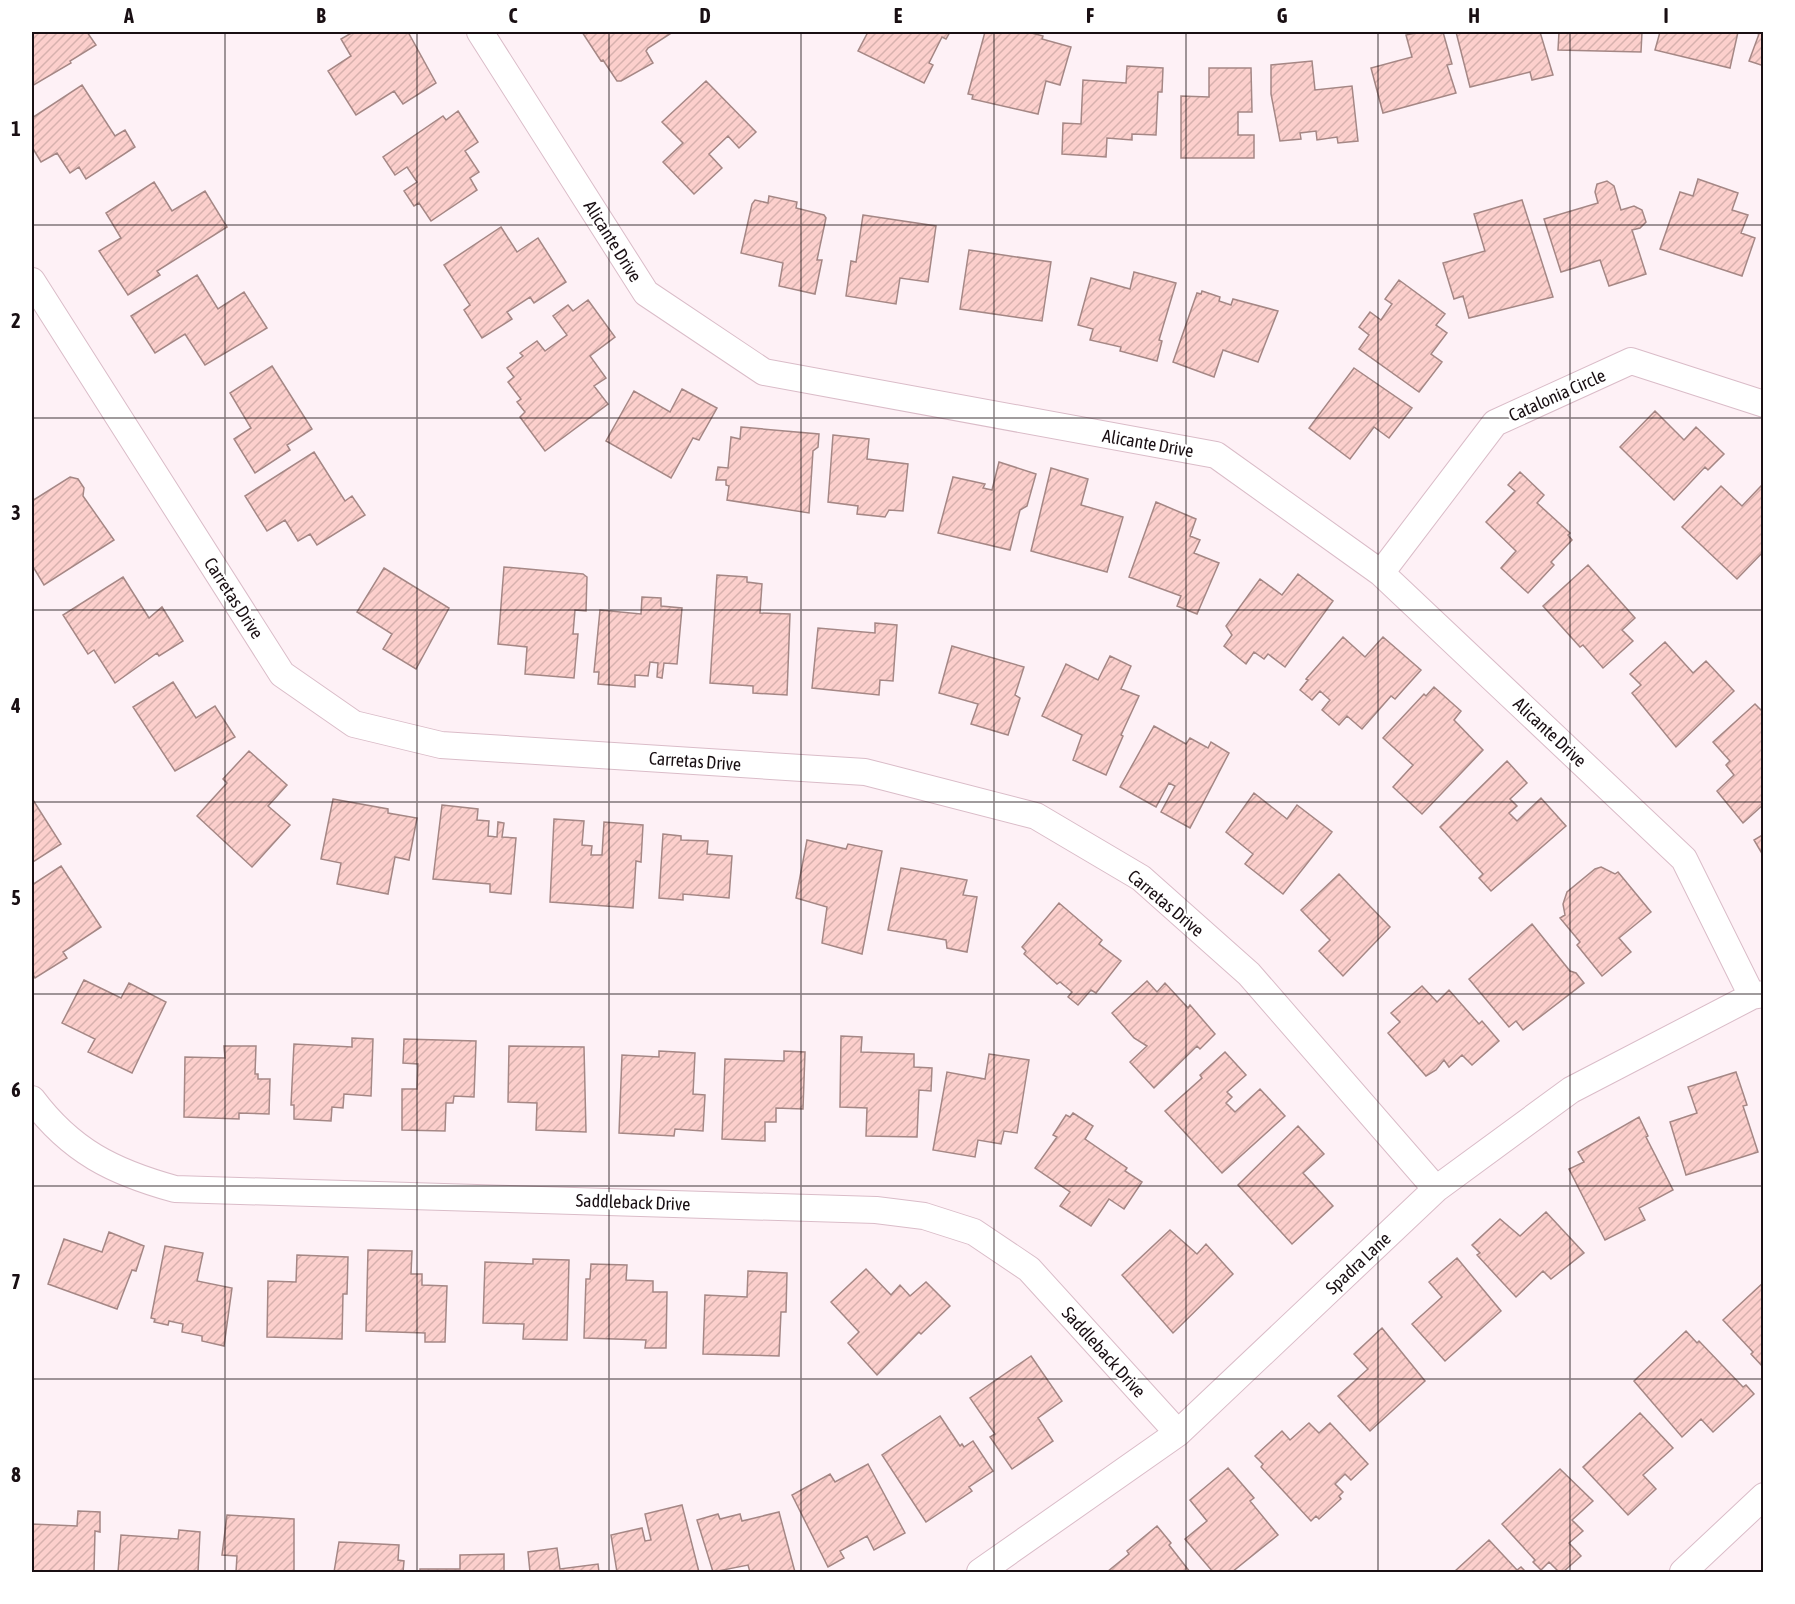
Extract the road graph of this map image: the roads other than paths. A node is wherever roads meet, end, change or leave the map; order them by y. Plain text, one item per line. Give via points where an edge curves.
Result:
1 (480, 32) edge
2 (32, 281) edge
3 (1764, 404) edge
4 (1381, 573) junction
5 (1758, 995) edge
6 (32, 1099) edge
7 (1436, 1189) junction
8 (1178, 1433) junction
9 (1764, 1496) edge
10 (981, 1572) edge
11 (1683, 1572) edge

1 - 4 street, Alicante Drive via 646,293 764,372 1216,455
2 - 7 street, Carretas Drive via 282,674 354,724 441,745 865,772 1036,816 1141,878 1249,974
3 - 4 street, Catalonia Circle via 1631,361 1495,423
4 - 5 street, Alicante Drive via 1684,859
5 - 7 street, Spadra Lane via 1571,1090
6 - 8 street, Saddleback Drive via 51,1125 90,1155 132,1178 175,1189 865,1209 924,1216 974,1232 1029,1269
7 - 8 street, Spadra Lane
8 - 10 street, Spadra Lane
9 - 11 street

